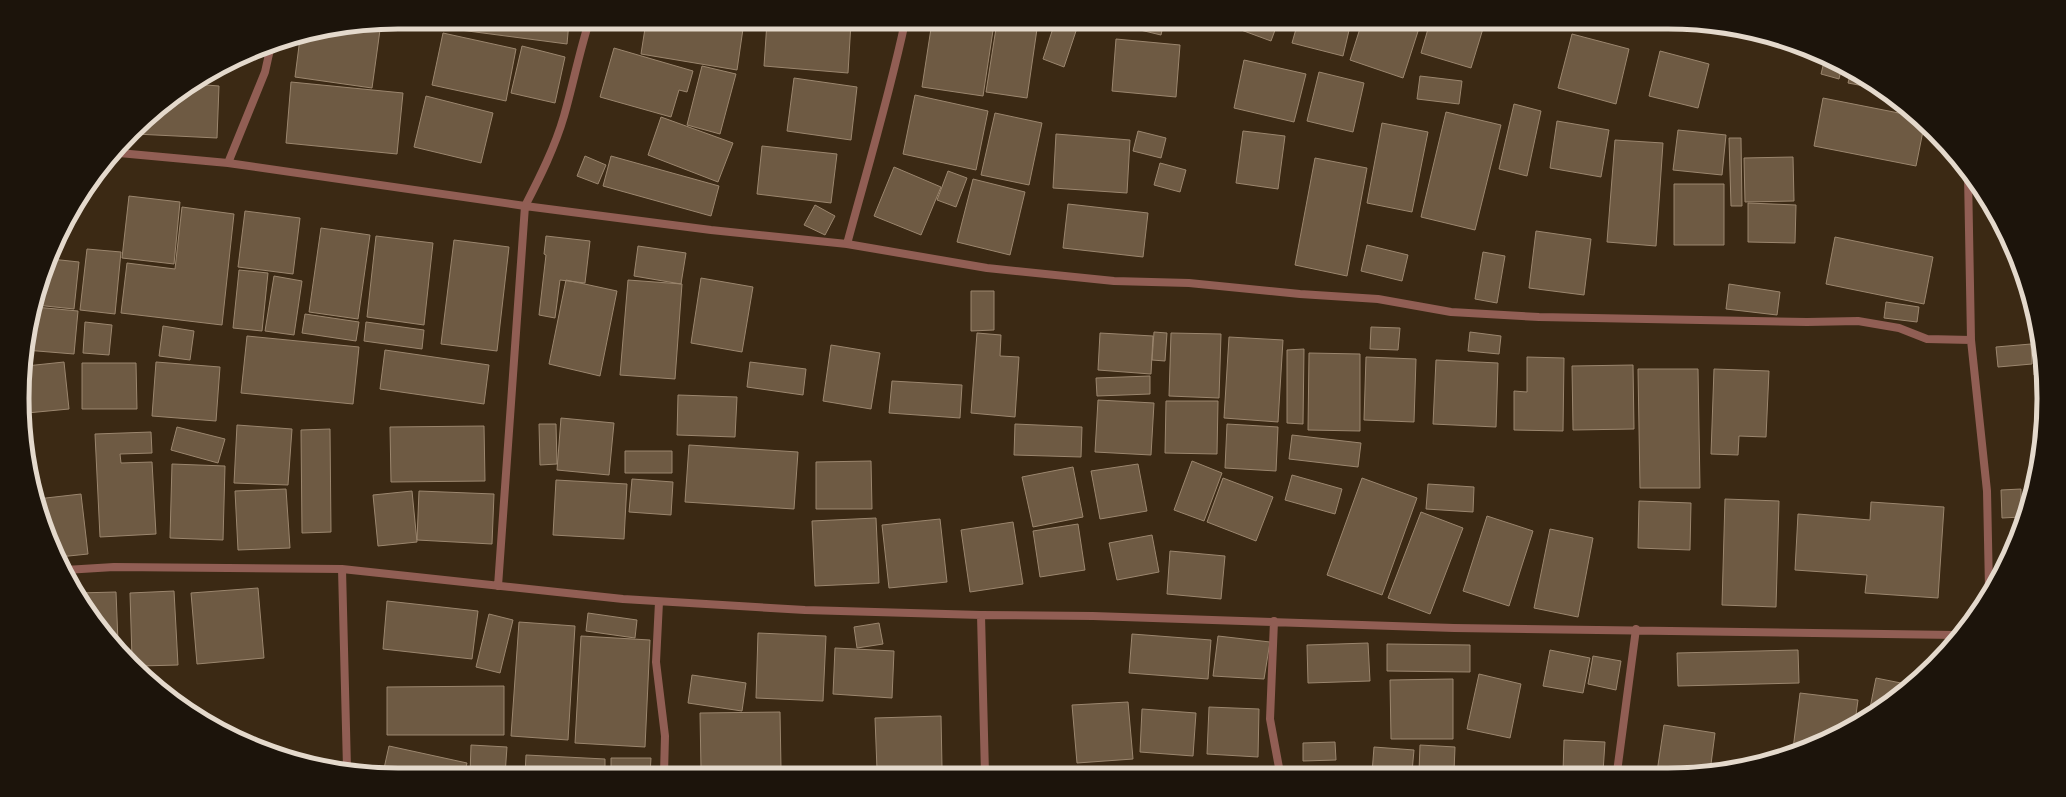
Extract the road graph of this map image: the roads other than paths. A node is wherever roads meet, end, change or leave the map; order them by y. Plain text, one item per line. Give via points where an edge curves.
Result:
1 (587, 29) edge
2 (903, 29) edge
3 (269, 53) edge
4 (122, 153) edge
5 (228, 163) junction
6 (1968, 184) edge
7 (526, 206) junction
8 (847, 244) junction
9 (1971, 340) junction
10 (342, 569) junction
11 (71, 570) edge
12 (1989, 580) edge
13 (498, 586) junction
14 (659, 602) junction
15 (981, 615) junction
16 (1274, 621) junction
17 (1636, 630) junction
18 (1951, 635) edge
19 (347, 764) edge
20 (664, 768) edge
21 (984, 768) edge
22 (1279, 768) edge
23 (1618, 768) edge

1 - 7 street via 578,53 564,117 544,169
2 - 8 street via 892,81
3 - 5 street via 265,72
4 - 5 street
5 - 7 street
6 - 9 street
7 - 8 street via 711,230
7 - 13 street
8 - 9 street via 988,268 1114,281 1189,283 1378,299 1450,312 1539,317 1858,321 1899,328 1927,339
9 - 12 street via 1987,491
10 - 11 street via 114,567
10 - 13 street
10 - 19 street
13 - 14 street
14 - 15 street via 805,610
14 - 20 street via 656,662 665,736
15 - 16 street
15 - 21 street
16 - 17 street via 1454,628
16 - 22 street via 1270,719
17 - 18 street
17 - 23 street

